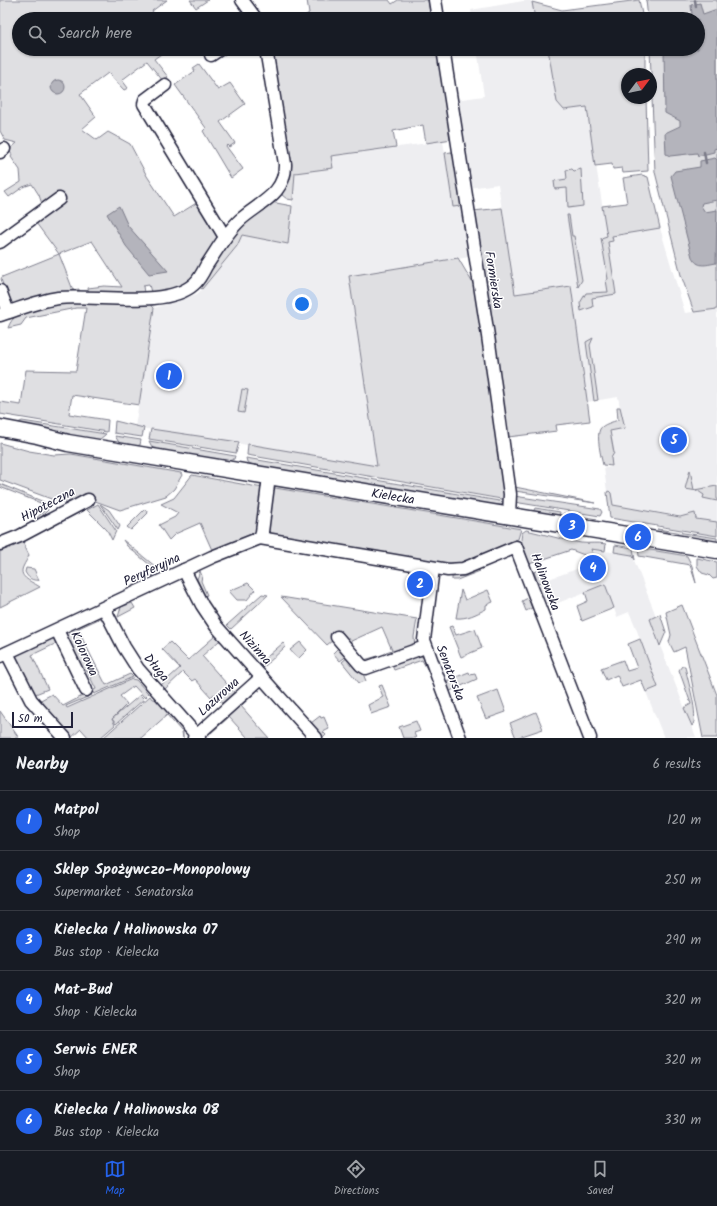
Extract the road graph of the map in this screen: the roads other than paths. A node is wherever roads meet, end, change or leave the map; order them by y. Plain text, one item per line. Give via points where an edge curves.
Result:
1 (242, 0) edge
2 (435, 0) edge
3 (251, 12) edge
4 (437, 12) edge
5 (267, 56) edge
6 (444, 56) edge
7 (165, 85) dead end
8 (59, 199) dead end
9 (225, 237) junction
10 (0, 242) edge
11 (0, 291) edge
12 (4, 314) edge
13 (0, 428) edge
14 (0, 438) edge
15 (68, 444) junction
16 (269, 476) junction
17 (88, 500) dead end
18 (509, 516) junction
19 (260, 538) junction
20 (0, 544) edge
21 (717, 550) edge
22 (433, 568) junction
23 (184, 570) junction
24 (104, 608) junction
25 (57, 630) junction
26 (337, 637) dead end
27 (425, 647) junction
28 (3, 654) edge
29 (262, 677) junction
30 (86, 690) dead end
31 (196, 737) edge
32 (65, 738) edge
33 (316, 738) edge
34 (460, 738) edge
35 (590, 738) edge

1 - 3 street
2 - 4 street
5 - 9 street via 285,172 278,189 240,220
6 - 18 street, Formierska via 504,446 510,494
7 - 9 street via 145,100 144,104
8 - 10 street
9 - 12 street via 195,283 177,293 153,298 57,299
11 - 12 street
13 - 15 main road, Kielecka
14 - 15 main road, Kielecka via 41,444
15 - 16 main road, Kielecka
16 - 18 main road, Kielecka
16 - 19 street
17 - 20 street, Hipoteczna
18 - 21 main road, Kielecka
19 - 22 street, Halinowska
19 - 23 street, Peryferyjna
22 - 27 street, Senatorska via 424,634
22 - 35 street, Halinowska via 463,569 516,547
23 - 24 street, Peryferyjna
23 - 29 street, Nizinna via 208,615
24 - 25 street, Peryferyjna
24 - 31 street, Długa via 138,669
25 - 28 street, Peryferyjna
25 - 30 street, Kolorowa
26 - 27 street via 366,668
27 - 34 street, Senatorska
28 - 32 street via 29,696
29 - 31 street, Lazurowa
29 - 33 street, Nizinna

